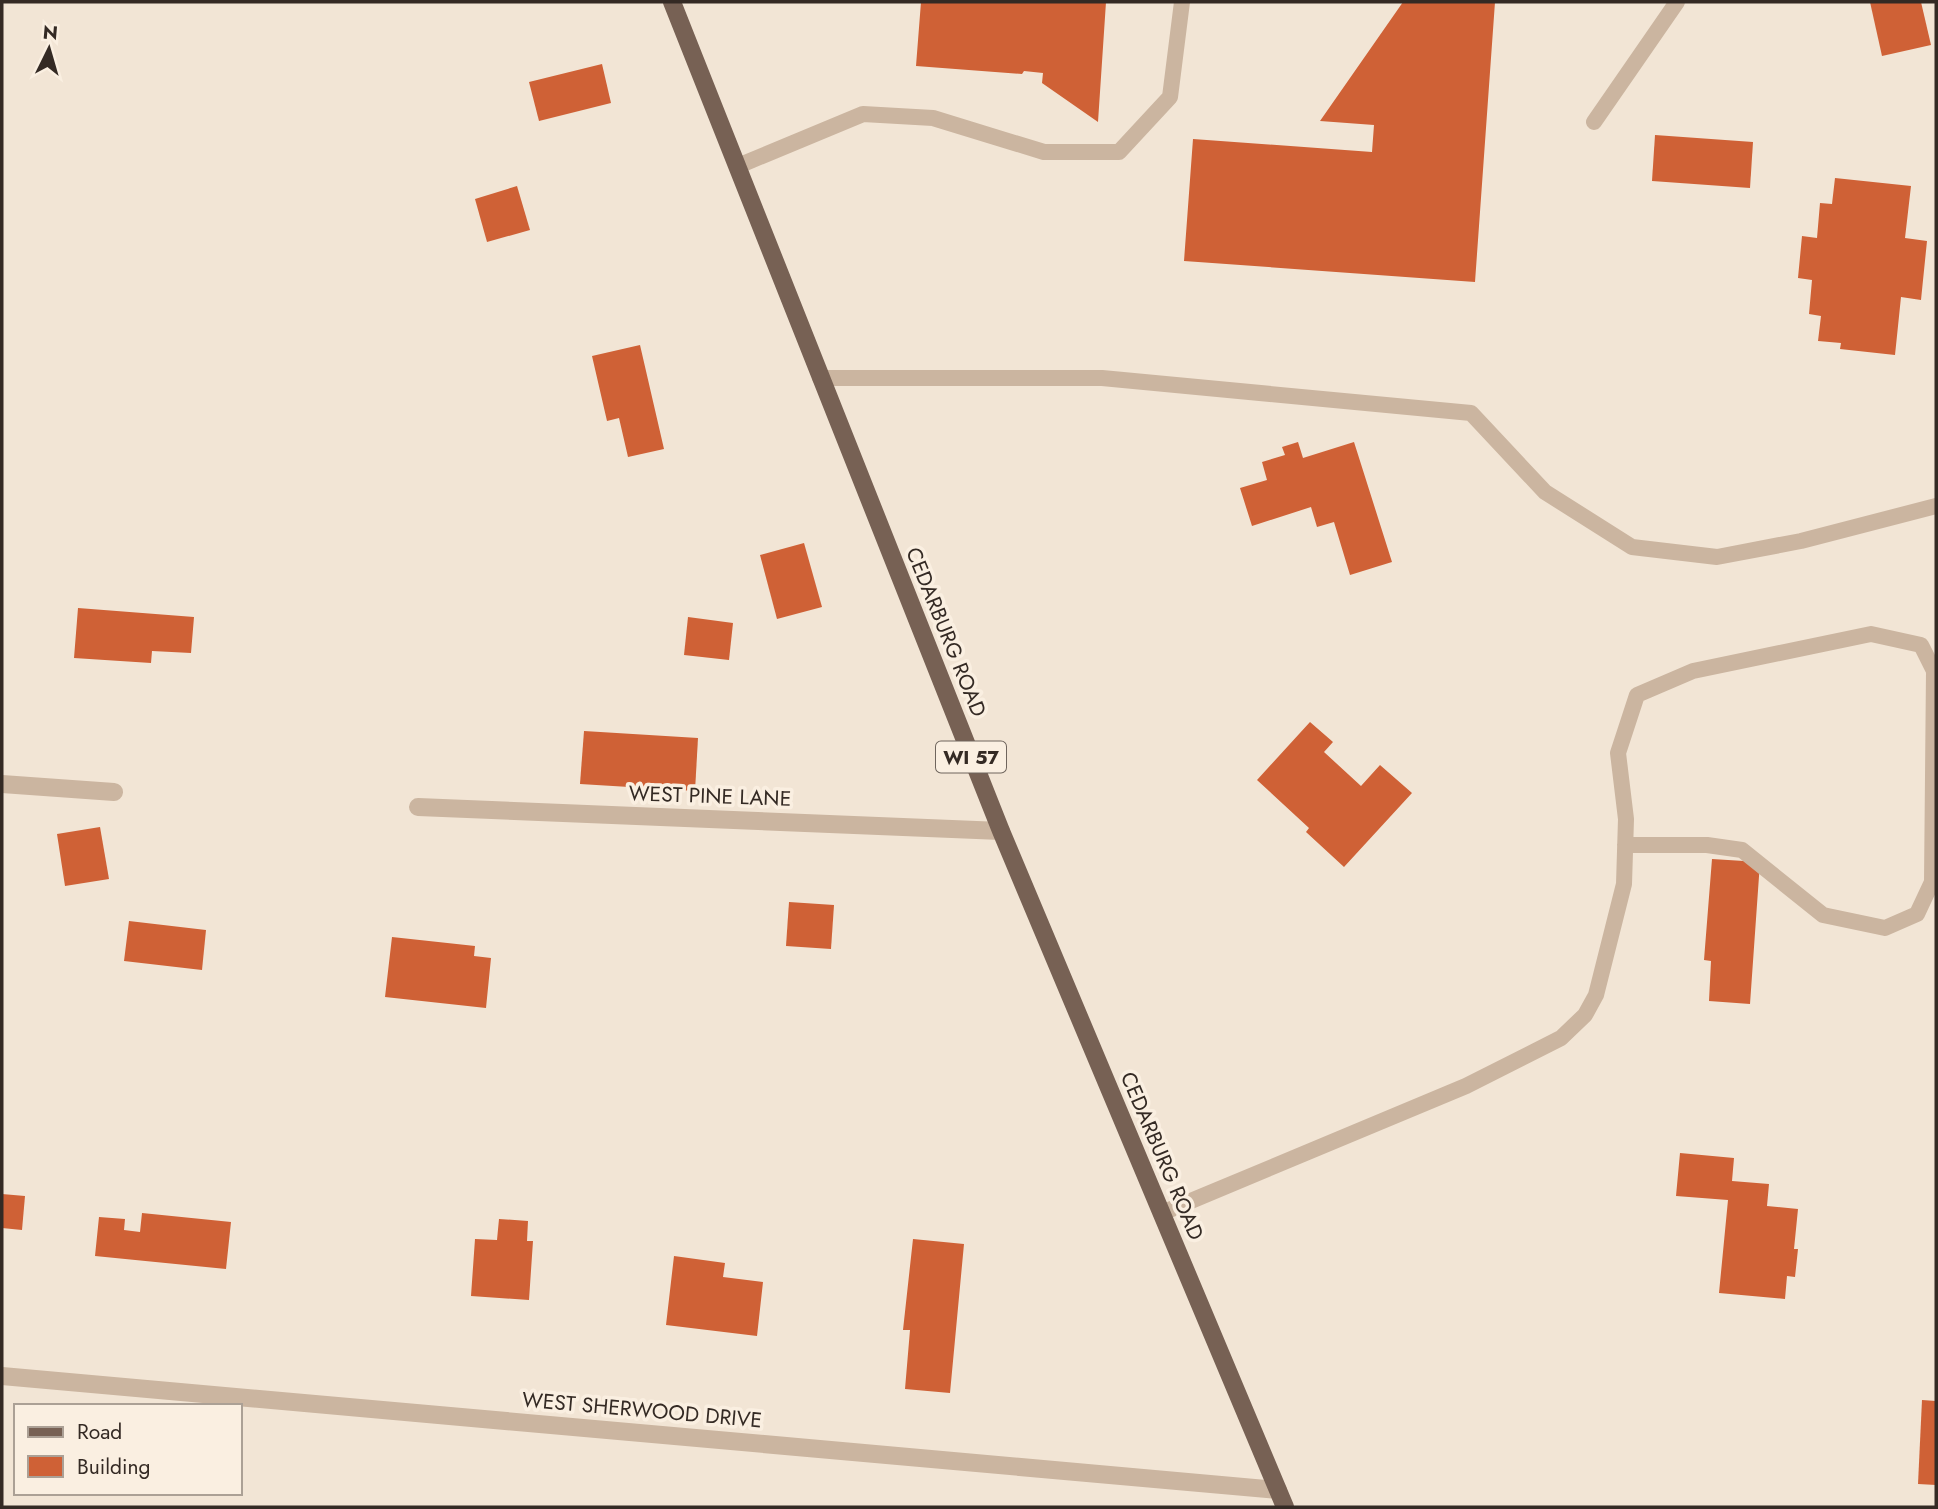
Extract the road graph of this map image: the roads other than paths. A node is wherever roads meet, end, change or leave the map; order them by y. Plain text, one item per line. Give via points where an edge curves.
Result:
1 (672, 2) edge
2 (1182, 2) edge
3 (1677, 2) edge
4 (1594, 122) dead end
5 (738, 166) junction
6 (820, 378) junction
7 (1936, 506) edge
8 (2, 784) edge
9 (114, 792) dead end
10 (418, 807) dead end
11 (1001, 831) junction
12 (1625, 845) junction
13 (1162, 1213) junction
14 (2, 1376) edge
15 (1278, 1490) junction
16 (1285, 1507) edge

1 - 5 main road, CEDARBURG ROAD / WI 57
2 - 5 lane via 1170,97 1119,152 1044,152 933,118 863,114
3 - 4 lane
5 - 6 main road, CEDARBURG ROAD / WI 57
6 - 7 lane via 1102,378 1471,413 1545,492 1632,547 1717,558
6 - 11 main road, CEDARBURG ROAD / WI 57
8 - 9 street
10 - 11 street, WEST PINE LANE
11 - 13 main road, CEDARBURG ROAD / WI 57
12 - 12 lane via 1618,753 1637,695 1693,671 1871,634 1921,645 1934,671 1932,882 1917,914 1885,928 1823,915 1742,850 1707,845
12 - 13 lane via 1624,884 1596,995 1585,1015 1560,1038 1466,1086
13 - 15 main road, CEDARBURG ROAD / WI 57
14 - 15 street, WEST SHERWOOD DRIVE
15 - 16 main road, CEDARBURG ROAD / WI 57

